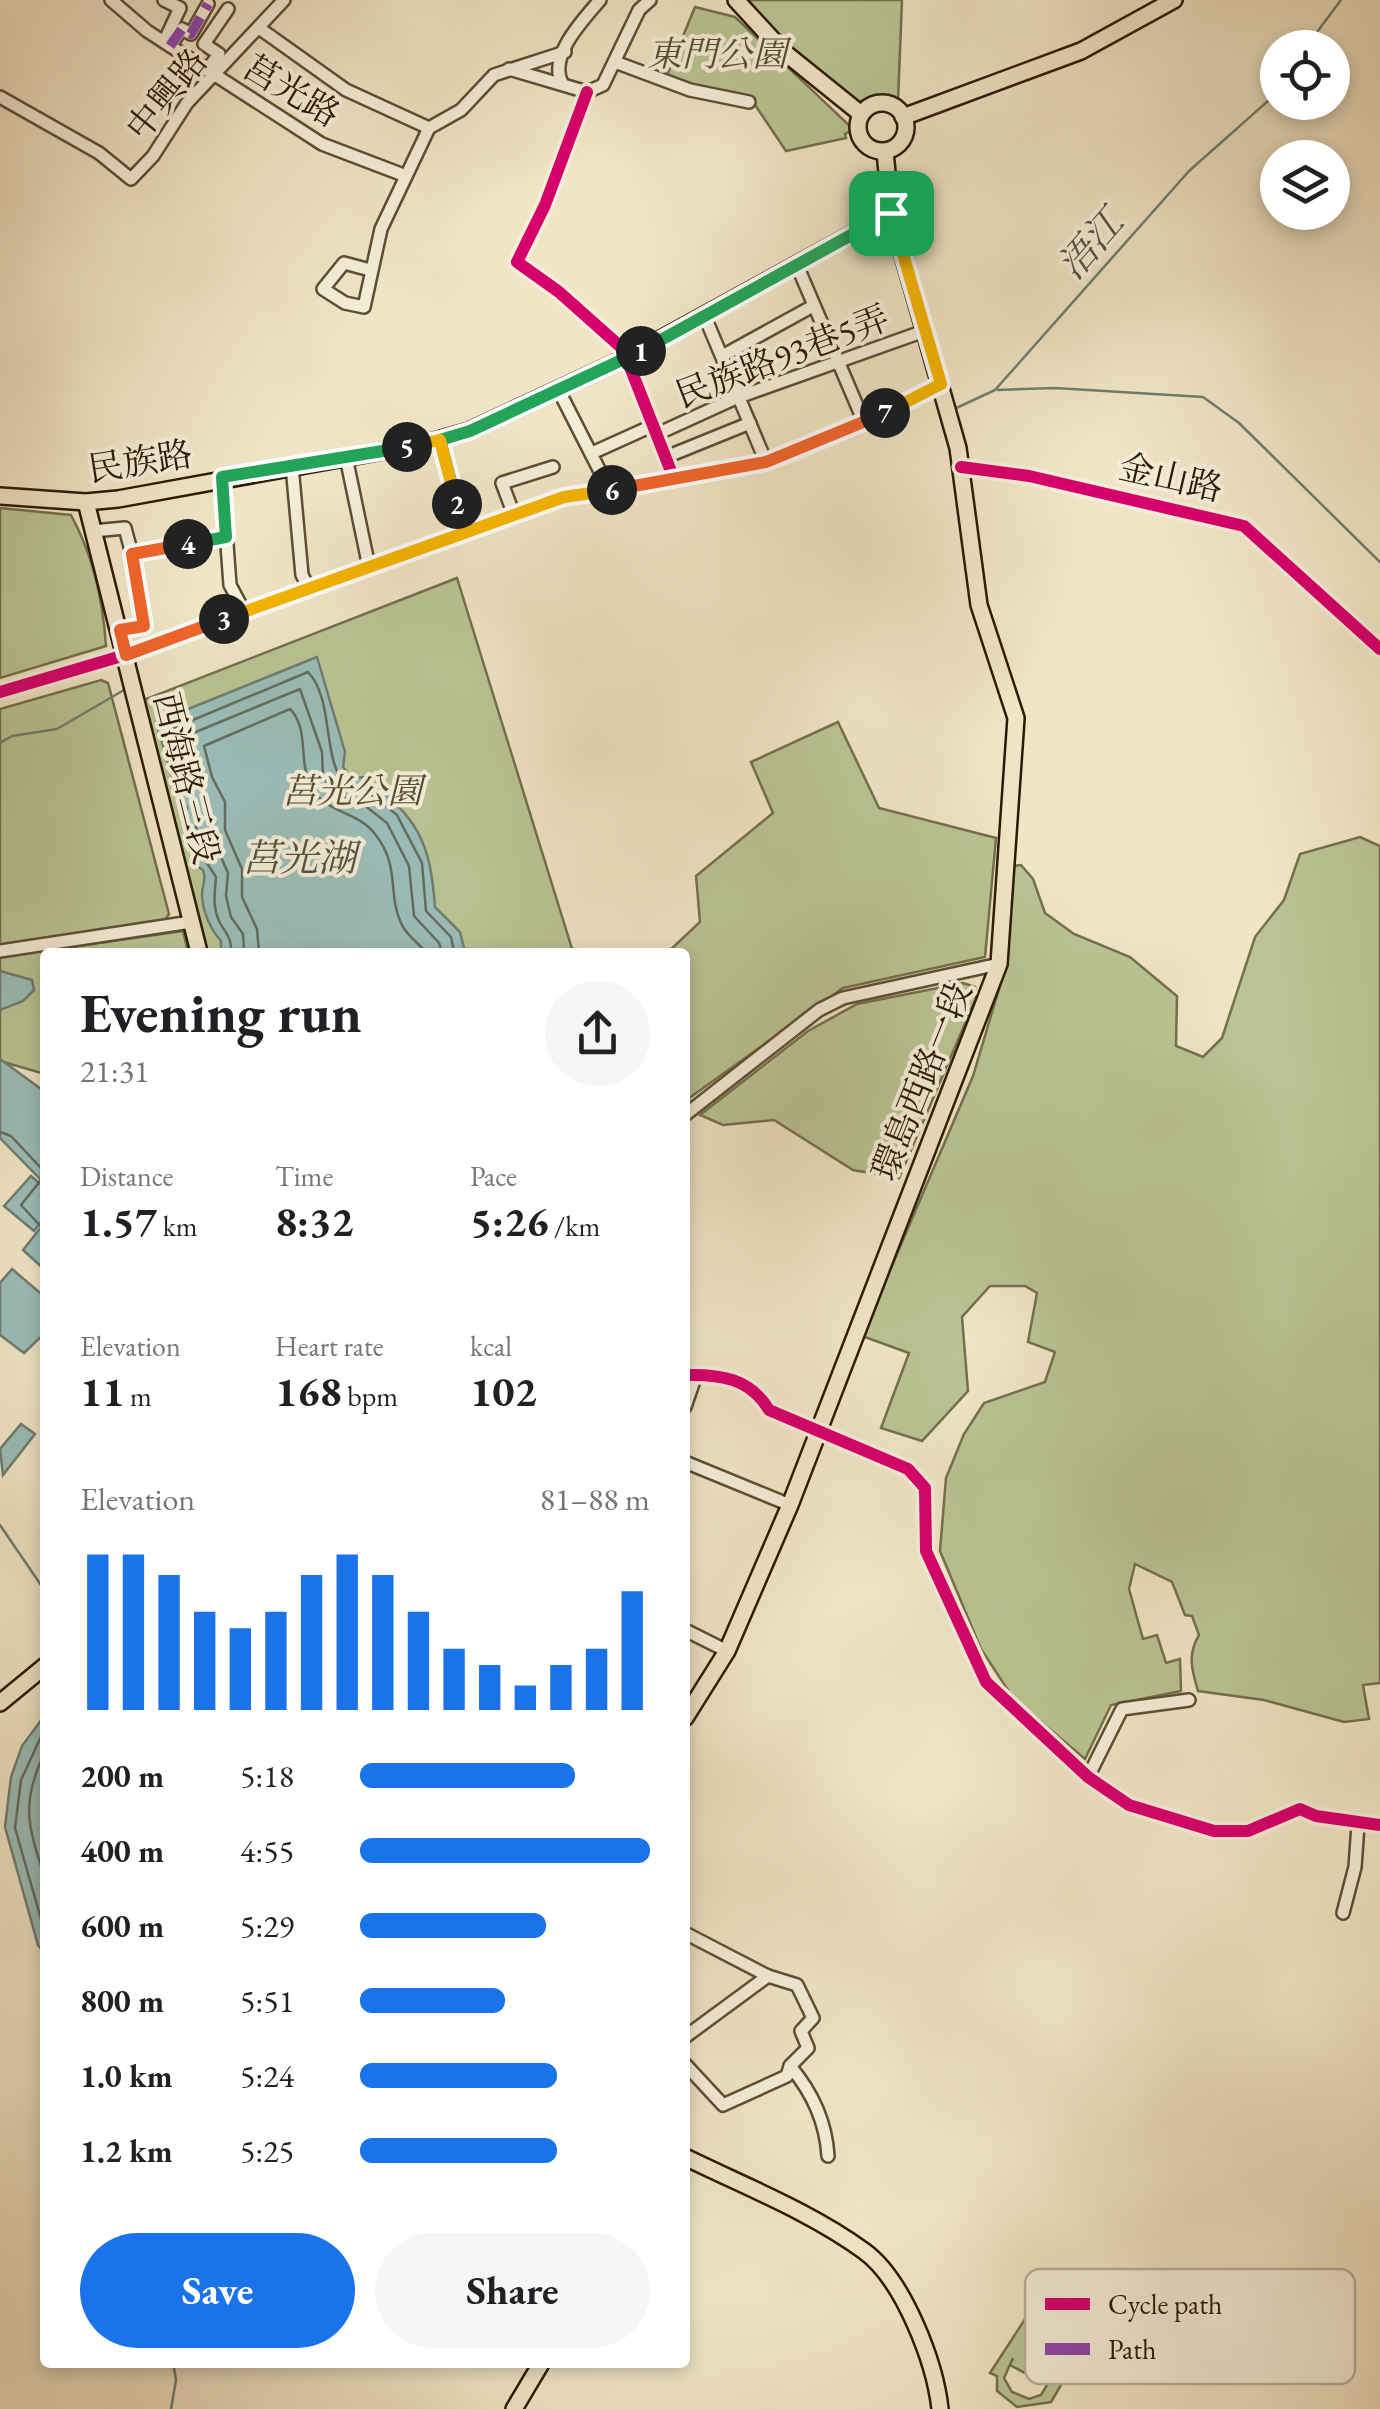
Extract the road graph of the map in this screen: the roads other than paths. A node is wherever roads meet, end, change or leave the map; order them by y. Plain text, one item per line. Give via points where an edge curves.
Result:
1 (111, 0) edge
2 (164, 0) edge
3 (284, 0) edge
4 (600, 0) edge
5 (650, 0) edge
6 (736, 0) edge
7 (1174, 0) edge
8 (208, 4) dead end
9 (228, 9) dead end
10 (259, 28) junction
11 (167, 44) junction
12 (565, 52) junction
13 (615, 62) junction
14 (508, 69) junction
15 (211, 72) junction
16 (562, 83) junction
17 (586, 92) junction
18 (0, 97) edge
19 (749, 102) dead end
20 (861, 114) junction
21 (903, 116) junction
22 (429, 128) junction
23 (884, 152) junction
24 (406, 176) junction
25 (891, 213) junction
26 (796, 263) junction
27 (370, 270) junction
28 (813, 306) junction
29 (705, 317) junction
30 (927, 330) junction
31 (626, 353) junction
32 (724, 356) junction
33 (838, 362) junction
34 (559, 391) junction
35 (942, 391) junction
36 (736, 398) junction
37 (864, 422) junction
38 (750, 423) junction
39 (655, 429) junction
40 (440, 440) junction
41 (592, 453) junction
42 (346, 457) junction
43 (666, 457) junction
44 (766, 462) junction
45 (292, 466) junction
46 (962, 466) junction
47 (553, 467) dead end
48 (222, 477) junction
49 (674, 479) junction
50 (610, 491) junction
51 (0, 496) edge
52 (86, 502) junction
53 (514, 515) junction
54 (93, 531) junction
55 (464, 533) junction
56 (226, 537) junction
57 (132, 554) junction
58 (369, 567) junction
59 (309, 588) junction
60 (244, 612) junction
61 (120, 630) junction
62 (1380, 649) edge
63 (126, 655) junction
64 (0, 692) edge
65 (191, 922) junction
66 (198, 948) edge
67 (0, 952) edge
68 (999, 964) junction
69 (690, 1112) edge
70 (691, 1375) edge
71 (817, 1431) junction
72 (690, 1464) edge
73 (790, 1505) junction
74 (690, 1632) edge
75 (727, 1651) junction
76 (40, 1670) edge
77 (1189, 1700) dead end
78 (0, 1703) edge
79 (690, 1710) edge
80 (1088, 1777) junction
81 (1358, 1825) junction
82 (1380, 1825) edge
83 (1343, 1913) dead end
84 (690, 1936) edge
85 (768, 1976) junction
86 (690, 2032) edge
87 (790, 2066) junction
88 (690, 2069) edge
89 (828, 2156) dead end
90 (690, 2160) edge
91 (538, 2368) edge
92 (514, 2409) edge
93 (940, 2409) edge

1 - 11 street, 莒光路
2 - 11 street via 180,8
3 - 10 street, 中興路
4 - 12 street
5 - 13 street
6 - 20 main road via 784,52
7 - 21 main road via 1081,51
8 - 11 street via 191,34 182,28
9 - 15 street via 204,44 219,54
10 - 15 street, 中興路
10 - 22 street via 346,90
11 - 15 street, 莒光路
12 - 14 street
12 - 16 street via 557,73
13 - 17 street via 603,85
13 - 19 street via 690,90
14 - 16 street
14 - 22 street
15 - 18 street, 中興路 via 132,179
15 - 24 street, 莒光路 via 322,144
16 - 17 street
17 - 31 street via 517,262
20 - 21 main road via 886,103
20 - 23 main road via 860,137
21 - 23 main road via 903,138
22 - 24 street
23 - 25 main road
24 - 27 street
25 - 26 main road, 民族路
25 - 30 main road
26 - 28 street
26 - 29 main road, 民族路
27 - 27 street via 364,308 324,288 344,263
28 - 32 street
28 - 33 street
29 - 31 main road, 民族路
29 - 32 street
30 - 33 street, 民族路93巷5弄
30 - 35 main road
31 - 34 main road, 民族路
31 - 39 street
32 - 36 street
33 - 36 street, 民族路93巷5弄
33 - 37 street
34 - 40 main road, 民族路
34 - 41 street
35 - 37 street
35 - 46 main road, 環島西路一段
36 - 38 street
36 - 39 street, 民族路93巷5弄
37 - 44 street
38 - 43 street
38 - 44 street
39 - 41 street, 民族路93巷5弄
39 - 43 street
40 - 42 main road, 民族路
40 - 55 street
41 - 50 street
42 - 45 main road, 民族路
42 - 58 street
43 - 49 street
44 - 49 street
45 - 48 main road, 民族路
45 - 59 street via 302,575
46 - 62 street, 金山路 via 1244,526
46 - 68 main road, 環島西路一段 via 978,605 1016,718
47 - 53 street via 502,482
48 - 52 main road, 民族路
48 - 56 street
49 - 50 street
50 - 53 street via 564,497
51 - 52 main road, 民族路
52 - 54 main road, 西海路三段
53 - 55 street
54 - 57 street via 126,528
54 - 61 main road, 西海路三段
55 - 58 street
56 - 57 street
56 - 60 street via 230,585
57 - 61 street via 144,626
58 - 59 street
59 - 60 street
60 - 63 street
61 - 63 main road, 西海路三段
63 - 64 street
63 - 65 main road, 西海路三段
65 - 66 main road, 西海路三段
65 - 67 street
68 - 69 street via 844,998 819,1010
68 - 71 main road, 環島西路一段
70 - 71 street via 739,1381 759,1392 769,1410
71 - 73 main road, 環島西路一段
71 - 80 street via 908,1469 925,1488 926,1551 986,1682
72 - 73 street
73 - 75 main road, 環島西路一段
74 - 75 street
75 - 79 main road, 環島西路一段
76 - 78 main road
77 - 80 street via 1122,1709
80 - 81 street via 1128,1805 1214,1831 1248,1831 1300,1809
81 - 82 street
81 - 83 street
84 - 85 street
85 - 86 street
85 - 87 street via 797,1985 813,2018 801,2031 808,2048
87 - 88 street via 787,2076 723,2104
87 - 89 street via 826,2128
90 - 93 main road via 866,2252 914,2324
91 - 92 main road

